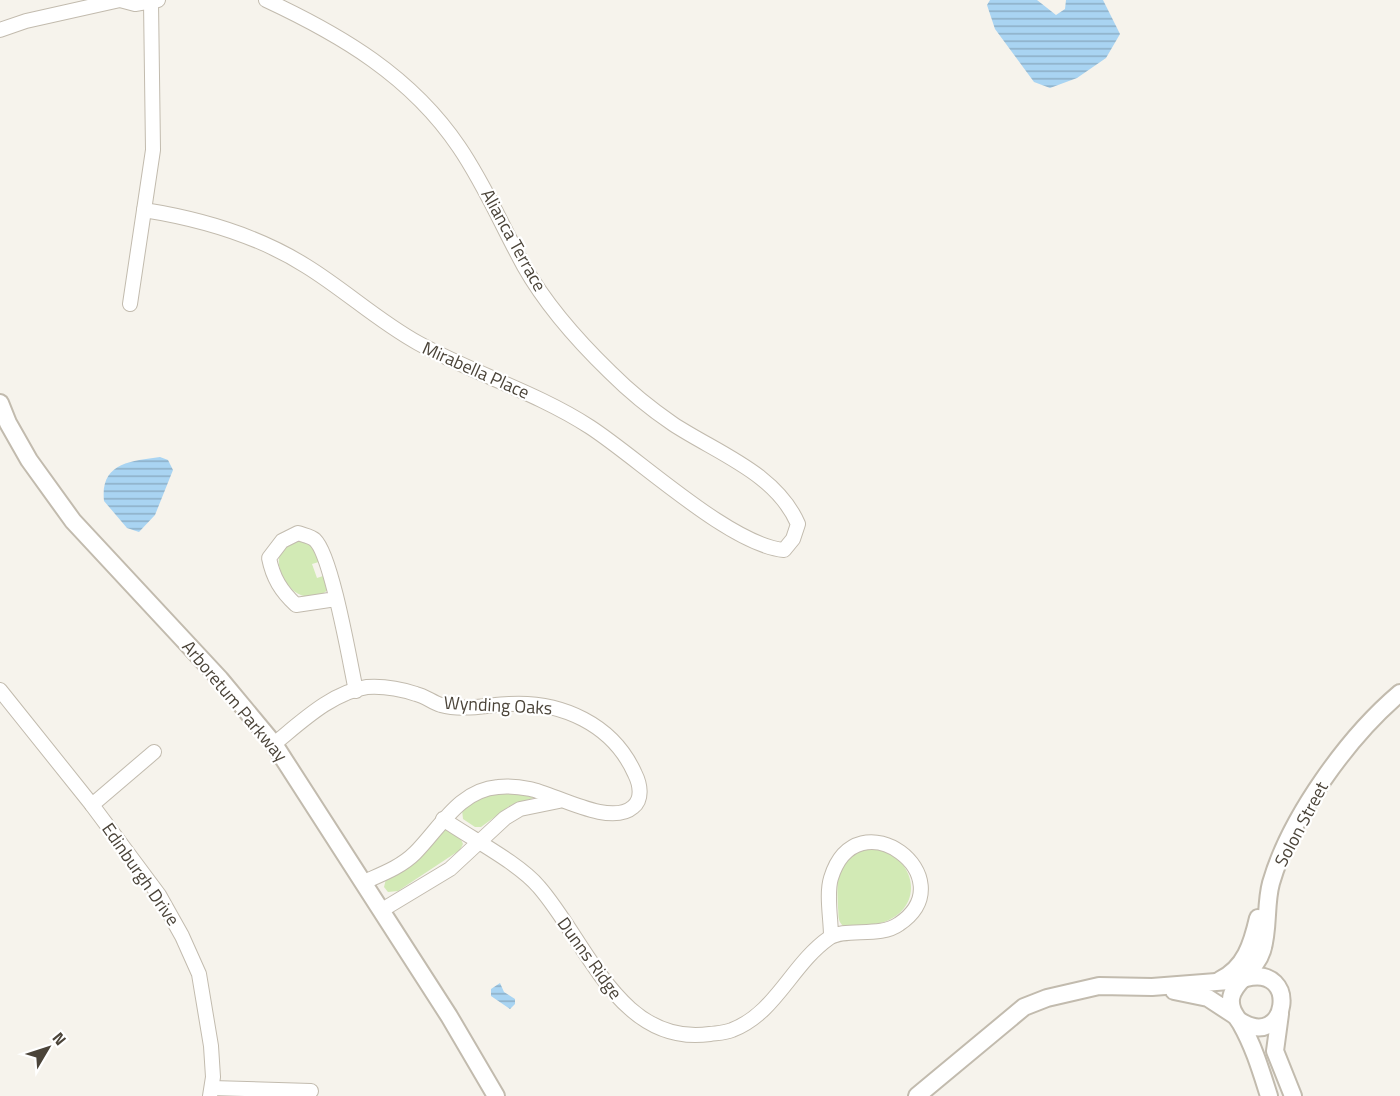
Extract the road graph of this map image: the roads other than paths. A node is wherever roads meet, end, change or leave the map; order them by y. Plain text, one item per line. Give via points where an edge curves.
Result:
1 (120, 0) edge
2 (266, 0) edge
3 (154, 1) edge
4 (0, 30) edge
5 (144, 210) junction
6 (129, 304) dead end
7 (0, 403) edge
8 (793, 539) joint
9 (336, 599) junction
10 (0, 690) edge
11 (356, 691) junction
12 (1400, 693) edge
13 (274, 744) junction
14 (154, 752) dead end
15 (559, 801) junction
16 (92, 805) junction
17 (443, 819) junction
18 (477, 843) junction
19 (364, 882) junction
20 (1271, 884) junction
21 (382, 910) junction
22 (831, 936) junction
23 (1244, 979) junction
24 (1213, 982) junction
25 (1152, 987) junction
26 (1281, 1010) junction
27 (449, 1016) junction
28 (1237, 1018) junction
29 (998, 1027) junction
30 (311, 1091) dead end
31 (211, 1092) edge
32 (496, 1096) edge
33 (507, 1096) edge
34 (916, 1096) edge
35 (928, 1096) edge
36 (1269, 1096) edge
37 (1293, 1096) edge

1 - 3 street via 135,4
1 - 4 street
2 - 8 street, Alianca Terrace via 352,44 429,110 487,191 525,268 560,317 639,398 777,492 791,507 798,524
3 - 5 street via 153,150
5 - 6 street
5 - 8 street, Mirabella Place via 229,229 271,246 417,343 583,422 742,535 767,548 784,550
7 - 13 street, Arboretum Parkway via 29,460 73,521 220,679
9 - 9 street via 322,551 314,538 298,533 282,541 270,558 272,574 283,594 296,605
9 - 11 street
10 - 16 street, Edinburgh Drive
11 - 13 street, Wynding Oaks via 325,705
11 - 15 street, Wynding Oaks via 366,687 392,688 441,705 465,707 543,705 586,720 610,737 627,758 639,782 638,799 626,813 615,815
12 - 20 street, Solon Street via 1346,747 1303,814
13 - 19 street, Arboretum Parkway
14 - 16 street
15 - 17 street, Wynding Oaks via 531,789 496,787 466,799
15 - 18 street, Wynding Oaks via 520,809
16 - 31 street, Edinburgh Drive via 159,895 199,974 211,1046
17 - 18 street, Dunns Ridge
17 - 19 street, Wynding Oaks via 400,865
18 - 21 street, Wynding Oaks via 433,882
18 - 22 street, Dunns Ridge via 538,886 621,1003 650,1025 690,1037 731,1031 763,1013 799,965
19 - 21 street, Arboretum Parkway
20 - 23 street, Solon Street via 1262,953
20 - 24 street via 1243,961 1227,976
21 - 27 street, Arboretum Parkway
22 - 22 street via 830,880 838,859 860,844 882,842 903,852 917,870 920,894 914,911 898,925 878,932
23 - 24 street
23 - 26 street via 1263,976 1277,986
23 - 28 street, Solon Street via 1236,985 1231,998
24 - 25 street
25 - 28 street via 1208,998
25 - 29 street via 1099,986 1063,992 1024,1007
26 - 28 street via 1277,1018 1263,1027 1255,1028
26 - 37 street via 1275,1051
27 - 32 street, Arboretum Parkway
27 - 33 street, Arboretum Parkway
28 - 36 street, Solon Street via 1252,1045
29 - 34 street
29 - 35 street
30 - 31 street

